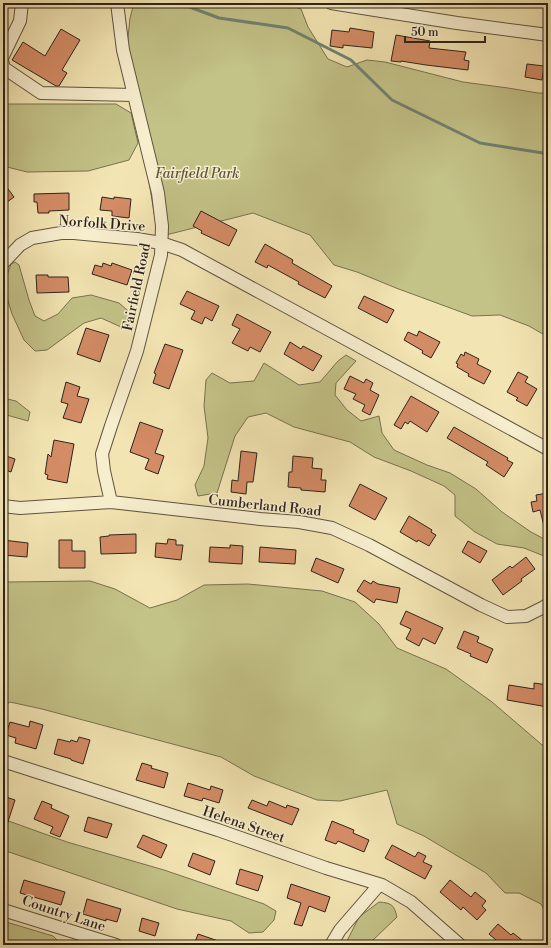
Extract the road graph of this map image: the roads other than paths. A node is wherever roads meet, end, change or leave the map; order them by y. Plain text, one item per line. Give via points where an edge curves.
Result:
1 (22, 3) edge
2 (117, 3) edge
3 (331, 3) edge
4 (548, 35) edge
5 (3, 56) edge
6 (3, 64) edge
7 (134, 96) junction
8 (161, 243) junction
9 (3, 262) edge
10 (548, 449) edge
11 (111, 502) junction
12 (3, 506) edge
13 (548, 604) edge
14 (3, 761) edge
15 (379, 884) junction
16 (3, 910) edge
17 (116, 945) edge
18 (331, 945) edge
19 (460, 945) edge

1 - 5 street via 20,21
2 - 7 street, Fairfield Road via 123,50
3 - 4 street
6 - 7 street via 4,68 41,93
7 - 8 street, Fairfield Road via 158,193 162,226
8 - 9 street, Norfolk Drive via 61,233 32,238 20,244
8 - 10 street via 182,250
8 - 11 street, Fairfield Road via 137,351 102,454
11 - 12 street, Cumberland Road via 20,508
11 - 13 street, Cumberland Road via 299,522 332,528 507,617 526,616
14 - 15 street, Helena Street
15 - 18 street via 340,930
15 - 19 street, Helena Street via 411,902
16 - 17 street, Country Lane

